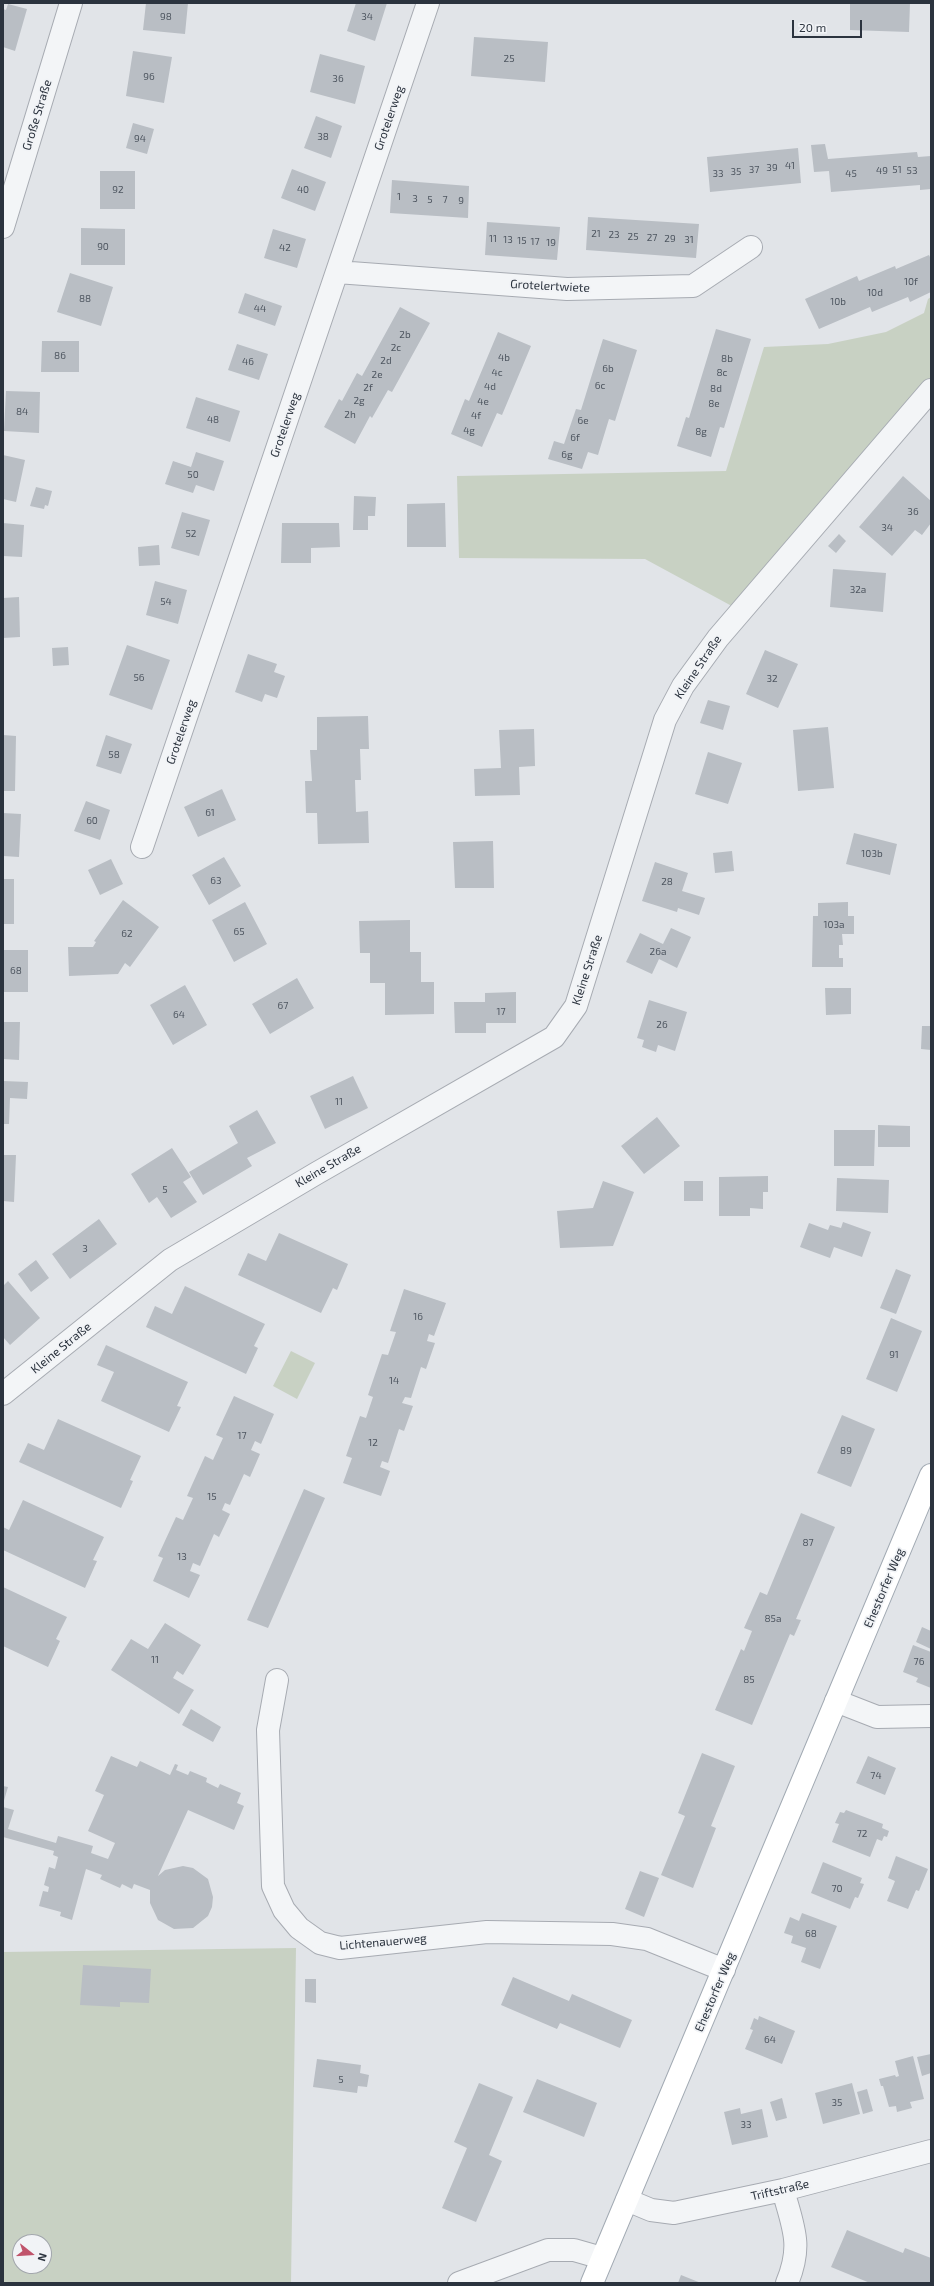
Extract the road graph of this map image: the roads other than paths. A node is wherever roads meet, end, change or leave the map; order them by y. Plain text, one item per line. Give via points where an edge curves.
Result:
1 (71, 3) edge
2 (428, 3) edge
3 (3, 227) edge
4 (751, 247) dead end
5 (337, 272) junction
6 (931, 390) edge
7 (142, 847) dead end
8 (3, 1394) edge
9 (931, 1475) edge
10 (277, 1680) dead end
11 (836, 1701) junction
12 (931, 1716) edge
13 (724, 1970) junction
14 (931, 2151) edge
15 (783, 2190) junction
16 (627, 2200) junction
17 (602, 2258) junction
18 (459, 2283) edge
19 (592, 2283) edge
20 (787, 2283) edge

1 - 3 street, Große Straße
2 - 5 street, Grotelerweg
4 - 5 street, Grotelertwiete via 694,286 567,289
5 - 7 street, Grotelerweg
6 - 8 street, Kleine Straße via 718,638 683,686 665,720 576,1006 554,1037 170,1260
9 - 11 main road, Ehestorfer Weg
10 - 13 street, Lichtenauerweg via 268,1730 273,1886 279,1903 306,1934 329,1946 340,1948 487,1932 626,1935 658,1942
11 - 12 street via 877,1717
11 - 13 main road, Ehestorfer Weg
13 - 16 main road, Ehestorfer Weg
14 - 15 street, Triftstraße
15 - 16 street, Triftstraße via 674,2213 651,2210
15 - 20 street via 796,2247 795,2262
16 - 17 main road, Ehestorfer Weg
17 - 18 street via 569,2250 548,2250
17 - 19 main road, Ehestorfer Weg

